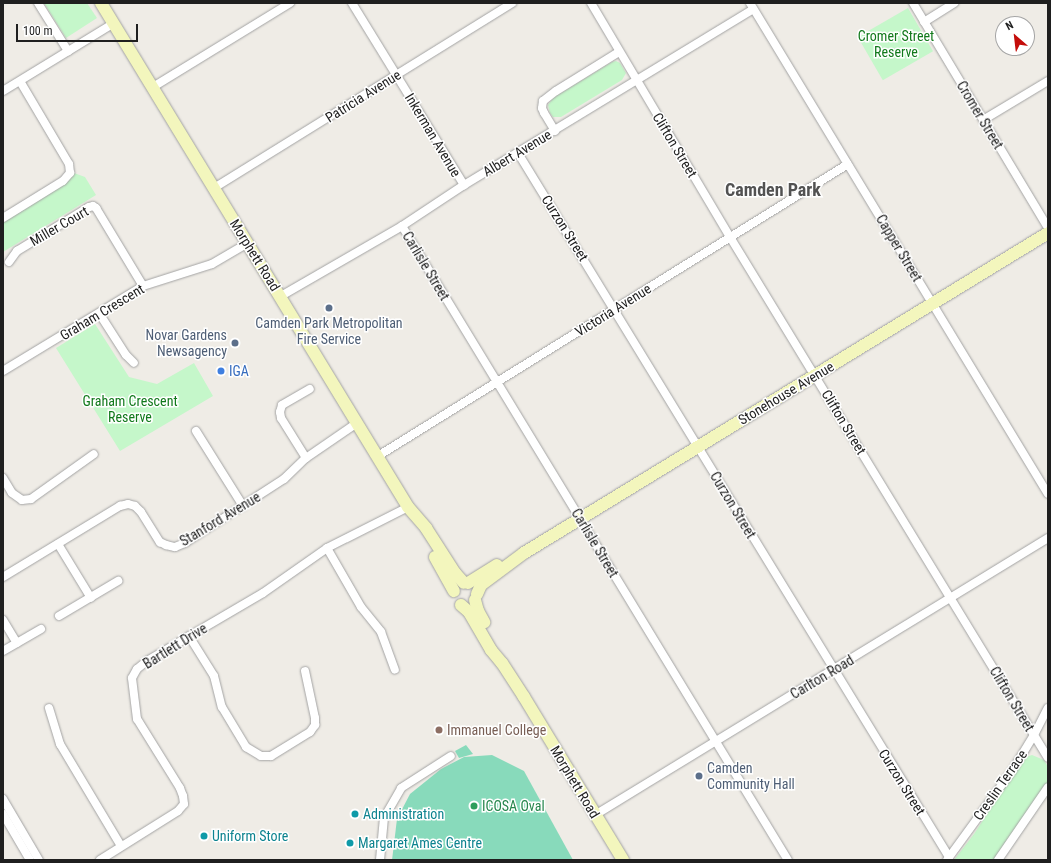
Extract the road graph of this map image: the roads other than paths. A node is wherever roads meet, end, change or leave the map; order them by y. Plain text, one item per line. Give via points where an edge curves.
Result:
1 (38, 3) edge
2 (102, 3) edge
3 (290, 3) edge
4 (352, 3) edge
5 (512, 3) edge
6 (590, 3) edge
7 (913, 3) edge
8 (954, 3) edge
9 (752, 6) edge
10 (924, 22) junction
11 (114, 23) junction
12 (68, 51) junction
13 (619, 52) junction
14 (396, 75) junction
15 (20, 81) junction
16 (636, 81) junction
17 (1048, 81) edge
18 (153, 87) junction
19 (3, 91) edge
20 (983, 120) junction
21 (555, 131) junction
22 (518, 153) junction
23 (848, 164) junction
24 (464, 185) junction
25 (214, 188) junction
26 (3, 218) edge
27 (402, 226) junction
28 (1048, 228) edge
29 (1048, 233) edge
30 (730, 237) junction
31 (248, 243) junction
32 (9, 262) dead end
33 (143, 286) junction
34 (281, 296) junction
35 (933, 304) junction
36 (615, 309) junction
37 (99, 313) junction
38 (134, 363) dead end
39 (3, 371) edge
40 (815, 376) junction
41 (497, 382) junction
42 (310, 389) dead end
43 (357, 423) junction
44 (196, 431) dead end
45 (698, 447) junction
46 (94, 454) dead end
47 (378, 456) junction
48 (306, 458) junction
49 (3, 478) edge
50 (1048, 494) edge
51 (243, 506) junction
52 (408, 507) junction
53 (580, 520) junction
54 (1048, 538) edge
55 (58, 544) junction
56 (327, 548) junction
57 (524, 554) junction
58 (3, 577) edge
59 (118, 581) dead end
60 (466, 583) junction
61 (454, 591) junction
62 (476, 597) junction
63 (91, 598) junction
64 (951, 598) junction
65 (461, 605) junction
66 (59, 616) dead end
67 (3, 620) edge
68 (41, 629) dead end
69 (189, 636) junction
70 (17, 643) junction
71 (3, 651) edge
72 (502, 663) junction
73 (395, 670) dead end
74 (833, 670) junction
75 (305, 672) dead end
76 (49, 708) dead end
77 (1048, 708) edge
78 (1034, 735) junction
79 (715, 741) junction
80 (450, 756) dead end
81 (1048, 758) edge
82 (1048, 787) edge
83 (3, 799) edge
84 (3, 814) edge
85 (595, 814) junction
86 (122, 846) junction
87 (948, 858) edge
88 (30, 860) edge
89 (39, 860) edge
90 (100, 860) edge
91 (380, 860) edge
92 (623, 860) edge
93 (788, 860) edge
94 (998, 860) edge

1 - 12 street
2 - 11 street, Morphett Road
3 - 18 street
4 - 14 street, Inkerman Avenue
5 - 14 street, Patricia Avenue
6 - 13 street, Clifton Street
7 - 10 street, Cromer Street
8 - 10 street
9 - 16 street, Albert Avenue
9 - 23 street, Capper Street
10 - 20 street, Cromer Street
11 - 12 street
11 - 18 street, Morphett Road
12 - 15 street
13 - 16 street, Clifton Street
13 - 21 street via 544,101 542,108
14 - 24 street, Inkerman Avenue
14 - 25 street, Patricia Avenue
15 - 19 street
15 - 26 street via 69,164 70,173 63,181
16 - 21 street, Albert Avenue
16 - 30 street, Clifton Street
17 - 20 street
18 - 25 street, Morphett Road
20 - 28 street, Cromer Street
21 - 22 street, Albert Avenue
22 - 24 street, Albert Avenue
22 - 36 street, Curzon Street
23 - 30 street, Victoria Avenue
23 - 35 street, Capper Street
24 - 27 street, Albert Avenue
25 - 31 street, Morphett Road
27 - 34 street, Albert Avenue
27 - 41 street, Carlisle Street
29 - 35 street, Stonehouse Avenue
30 - 36 street, Victoria Avenue
30 - 40 street, Clifton Street
31 - 33 street, Graham Crescent via 212,264
31 - 34 street, Morphett Road
32 - 33 street, Miller Court via 17,251 93,206
33 - 37 street, Graham Crescent
34 - 43 street, Morphett Road
35 - 40 street, Stonehouse Avenue
35 - 50 street, Capper Street
36 - 41 street, Victoria Avenue
36 - 45 street, Curzon Street
37 - 38 street
37 - 39 street, Graham Crescent
40 - 45 street, Stonehouse Avenue
40 - 64 street, Clifton Street
41 - 47 street, Victoria Avenue
41 - 53 street, Carlisle Street
42 - 48 street via 282,405 280,412 281,418
43 - 47 street, Morphett Road
43 - 48 street, Stanford Avenue
44 - 51 street
45 - 53 street, Stonehouse Avenue
45 - 74 street, Curzon Street
46 - 49 street via 32,499 22,500 12,493
47 - 52 street, Morphett Road
48 - 51 street, Stanford Avenue via 284,480
51 - 55 street, Stanford Avenue via 175,547 160,542 141,512 128,504 120,506
52 - 56 street, Bartlett Drive
52 - 60 street, Morphett Road via 426,528 455,573
52 - 61 street, Morphett Road
53 - 57 street, Stonehouse Avenue
53 - 79 street, Carlisle Street
54 - 64 street, Carlton Road
55 - 58 street, Stanford Avenue
55 - 63 street
56 - 69 street, Bartlett Drive via 263,593
56 - 73 street via 361,607 381,632
57 - 60 street, Stonehouse Avenue via 507,560
57 - 62 street, Stonehouse Avenue via 481,586
59 - 63 street
60 - 61 street via 456,587
60 - 62 street via 473,586
61 - 65 street via 454,599
62 - 65 street via 470,605
62 - 72 street, Morphett Road via 478,611 498,646
63 - 66 street
64 - 74 street, Carlton Road
64 - 78 street, Clifton Street
65 - 72 street, Morphett Road via 469,612 491,650
67 - 70 street
68 - 70 street
69 - 75 street via 214,676 222,707 242,740 253,753 261,756 271,756 310,732 315,725
69 - 86 street, Bartlett Drive via 146,661 132,678 136,719 180,788 184,804 178,811
70 - 71 street
72 - 85 street, Morphett Road
74 - 79 street, Carlton Road
74 - 87 street, Curzon Street
76 - 86 street via 60,744
77 - 78 street, Creslin Terrace
78 - 81 street, Clifton Street
78 - 87 street, Creslin Terrace via 1012,771
79 - 85 street, Carlton Road
79 - 93 street, Carlisle Street
80 - 91 street via 401,788 384,818
82 - 94 street
83 - 89 street
84 - 88 street
85 - 92 street, Morphett Road
86 - 90 street, Bartlett Drive

